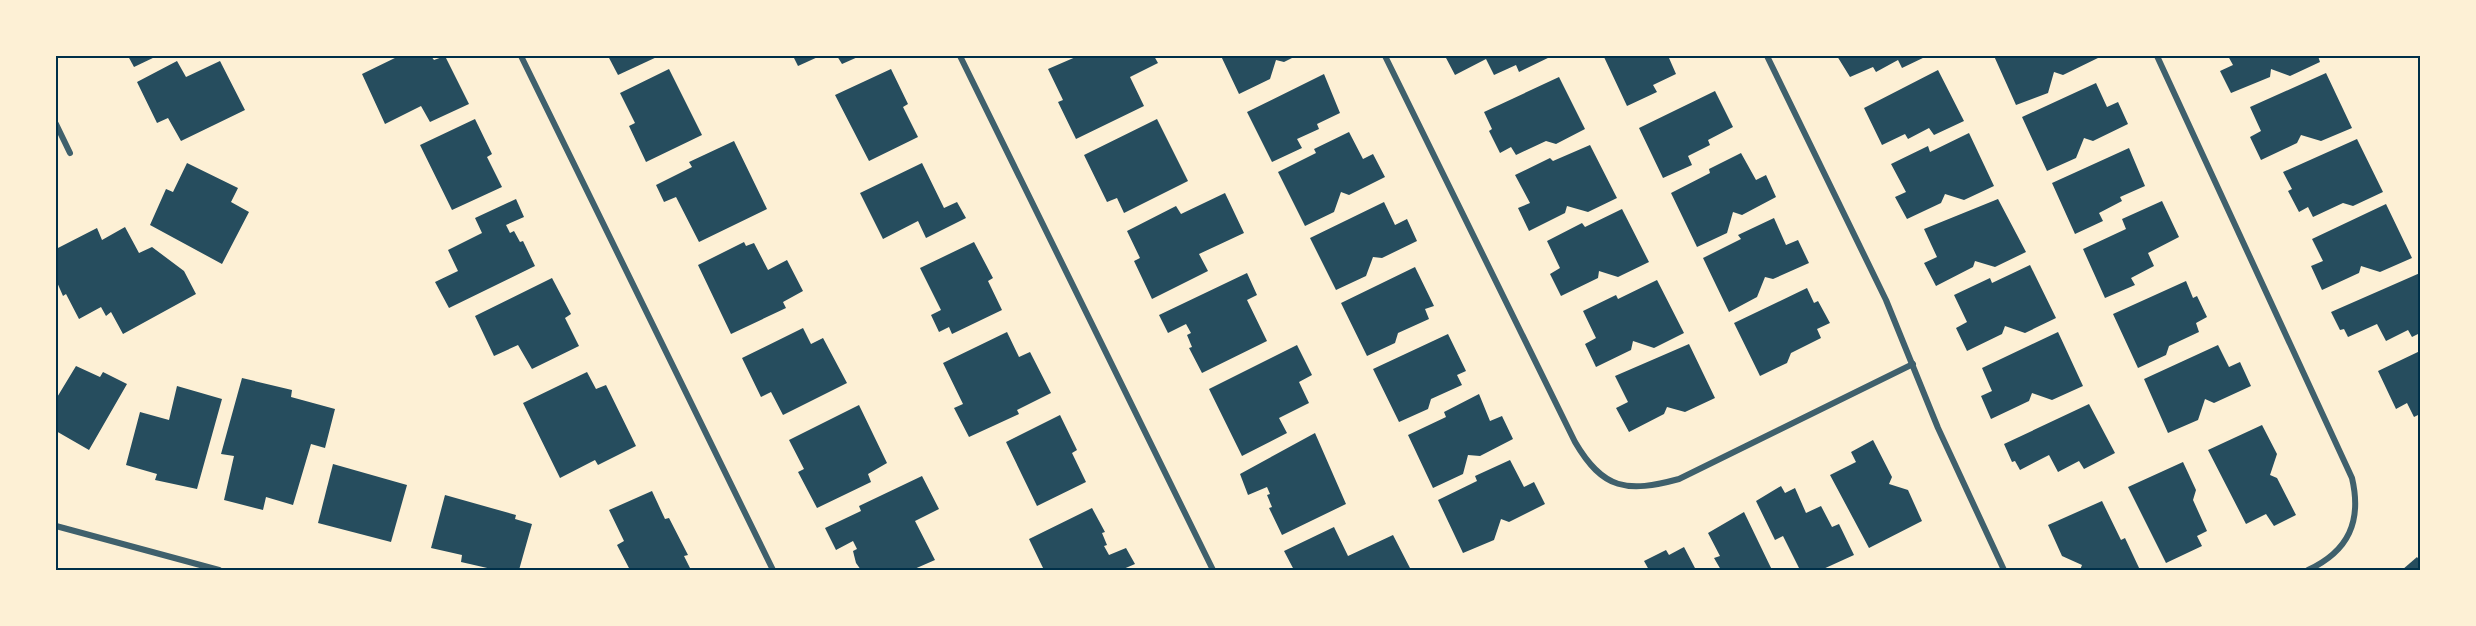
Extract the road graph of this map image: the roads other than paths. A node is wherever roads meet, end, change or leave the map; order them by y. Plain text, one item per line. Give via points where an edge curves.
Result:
1 (521, 56) edge
2 (960, 56) edge
3 (1385, 56) edge
4 (1767, 56) edge
5 (2157, 56) edge
6 (56, 124) edge
7 (70, 153) dead end
8 (1913, 364) junction
9 (56, 526) edge
10 (764, 553) junction
11 (219, 570) edge
12 (767, 570) edge
13 (773, 570) edge
14 (1213, 570) edge
15 (2004, 570) edge
16 (2308, 570) edge

1 - 10 street
2 - 14 street
3 - 8 street via 1575,442 1588,464 1606,481 1629,488 1679,479
4 - 8 street via 1886,300
5 - 16 street via 2352,478 2357,500 2353,528 2322,564
6 - 7 street
8 - 15 street
9 - 11 street
10 - 12 street
10 - 13 street

